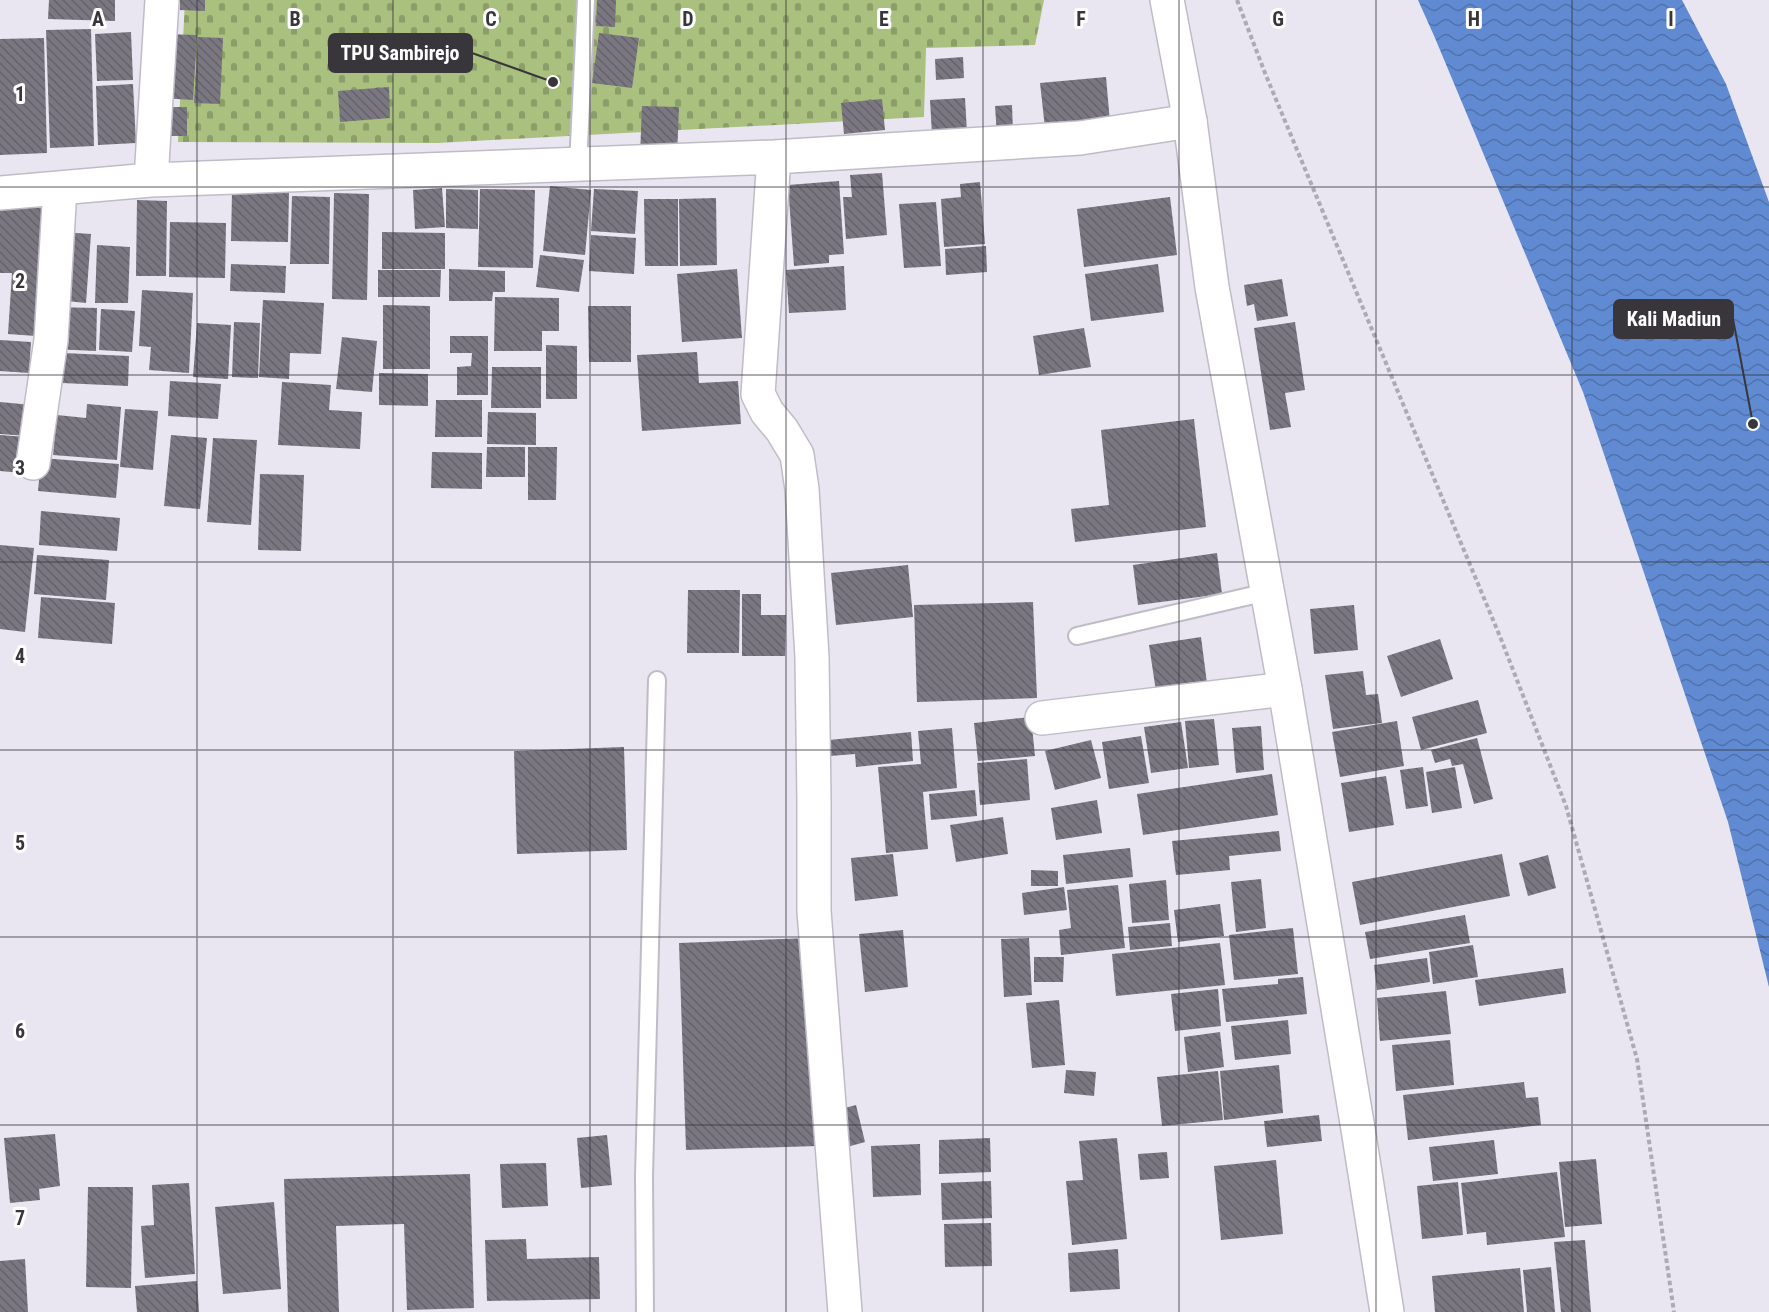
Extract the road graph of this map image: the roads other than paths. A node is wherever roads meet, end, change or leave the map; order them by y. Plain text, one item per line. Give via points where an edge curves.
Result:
1 (162, 0) edge
2 (586, 0) edge
3 (1167, 0) edge
4 (1190, 121) junction
5 (774, 157) junction
6 (578, 165) junction
7 (151, 180) junction
8 (60, 188) junction
9 (0, 193) edge
10 (33, 463) dead end
11 (1267, 592) junction
12 (1077, 636) dead end
13 (657, 680) dead end
14 (1284, 689) junction
15 (1042, 718) dead end
16 (645, 1312) edge
17 (845, 1312) edge
18 (1387, 1312) edge

1 - 7 street
2 - 6 lane
3 - 4 street
4 - 5 street via 1080,138
4 - 11 street via 1212,287
5 - 6 street
5 - 17 street via 758,394 797,455 802,489 812,657 814,911
6 - 7 street
7 - 8 street
8 - 9 street
8 - 10 street via 51,340
11 - 12 lane
11 - 14 street
13 - 16 lane via 644,1176
14 - 15 street
14 - 18 street

